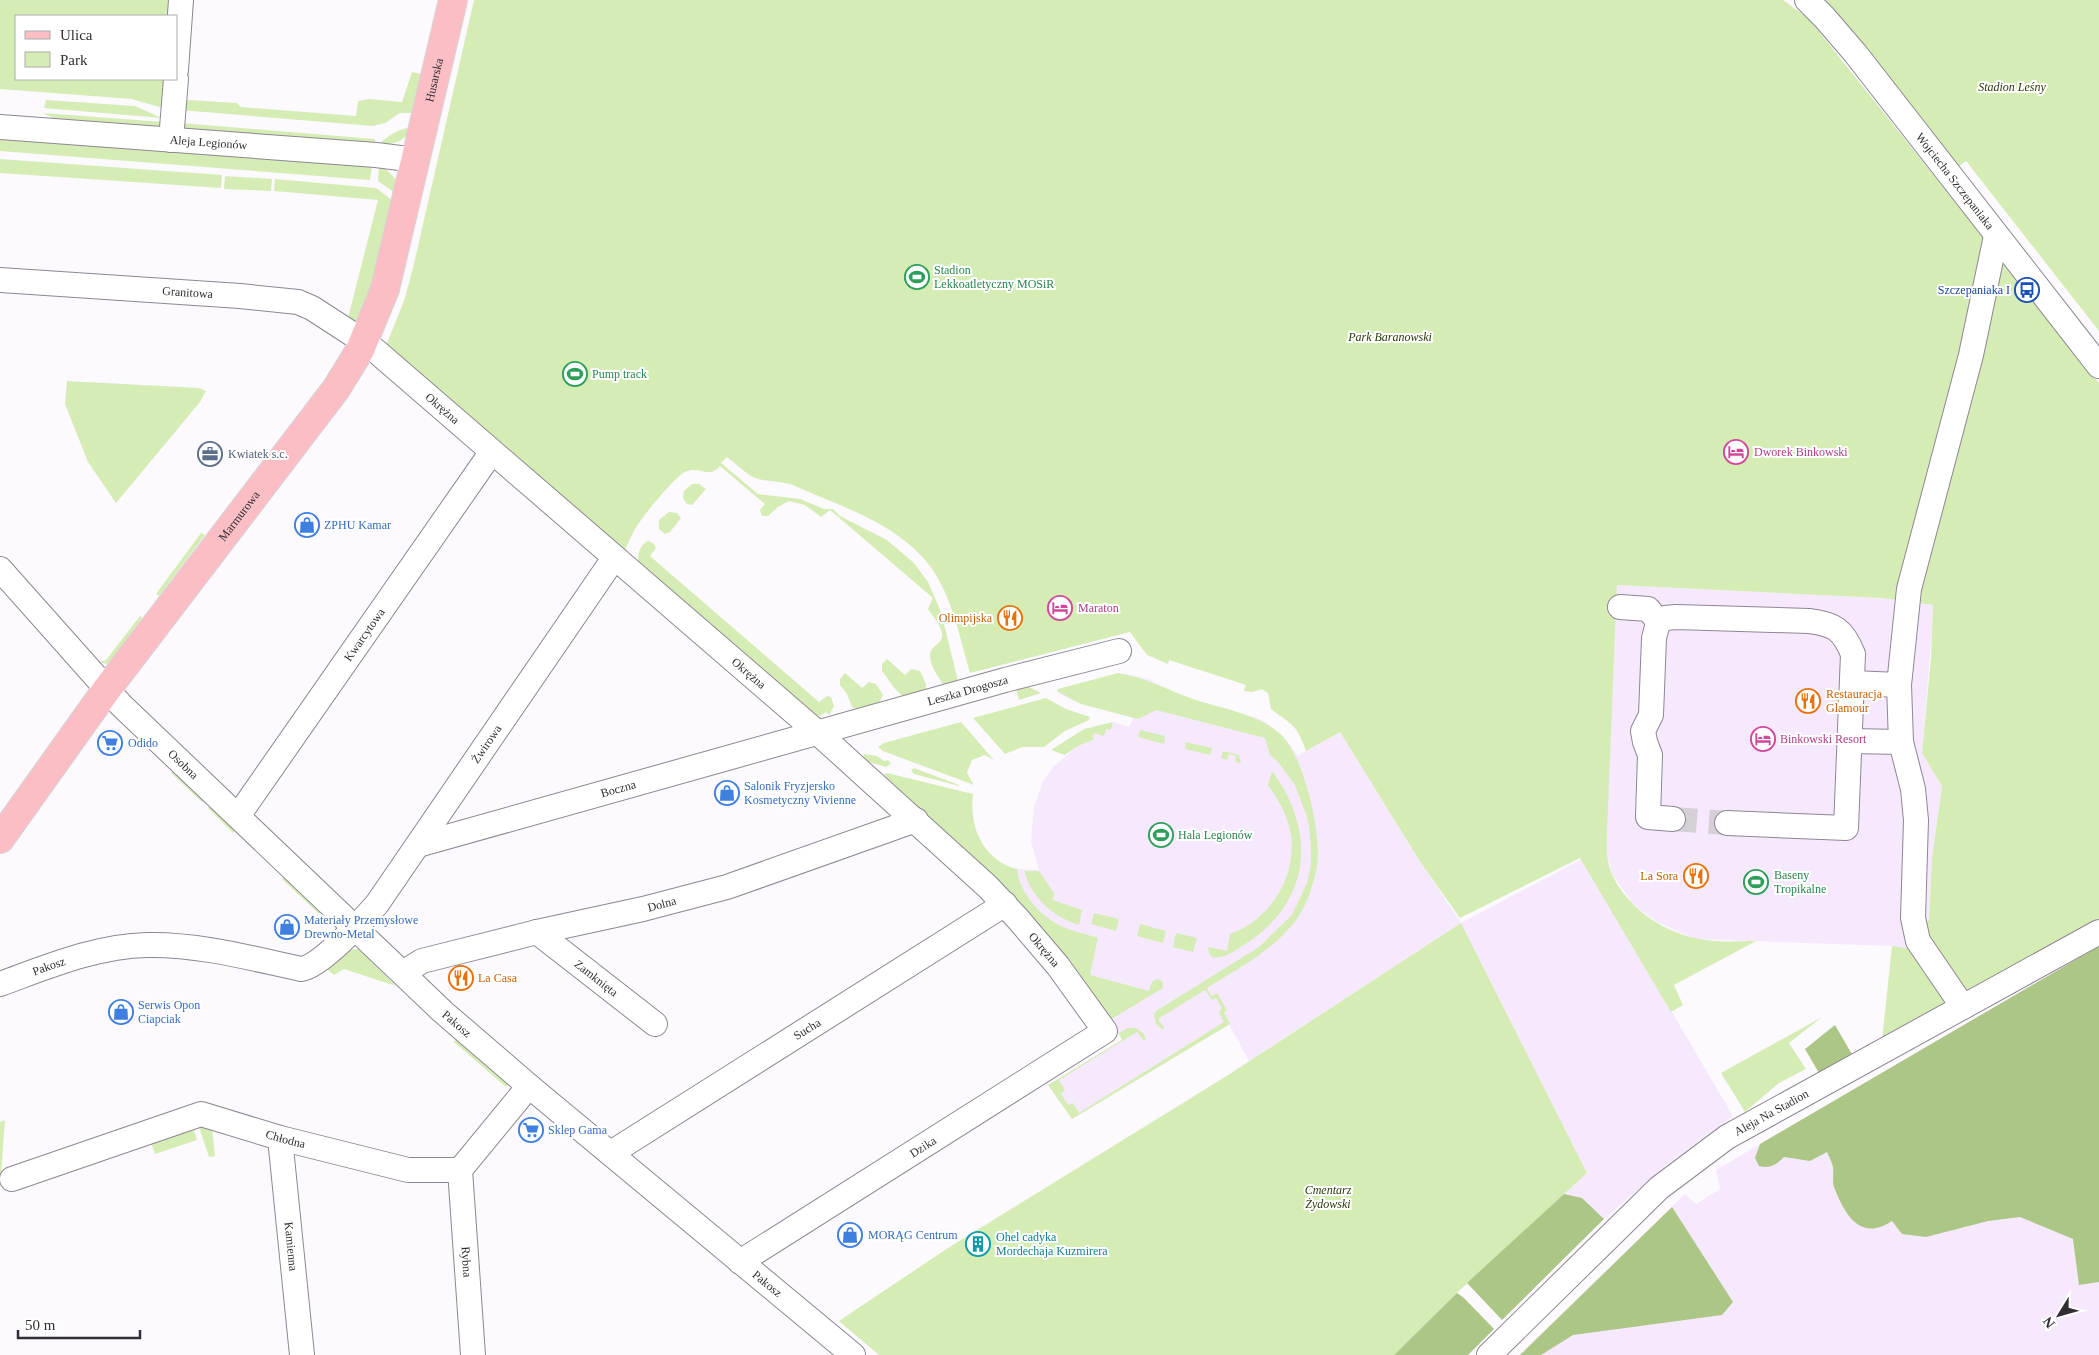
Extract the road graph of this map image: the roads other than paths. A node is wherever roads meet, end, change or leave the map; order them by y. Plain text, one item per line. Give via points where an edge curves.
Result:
1 (181, 0) edge
2 (453, 0) edge
3 (1807, 0) edge
4 (178, 42) edge
5 (176, 80) edge
6 (0, 127) edge
7 (172, 140) junction
8 (416, 160) junction
9 (1996, 236) junction
10 (0, 280) edge
11 (364, 342) junction
12 (2099, 366) edge
13 (491, 453) junction
14 (614, 558) junction
15 (0, 569) edge
16 (1620, 607) dead end
17 (1659, 622) junction
18 (1118, 651) dead end
19 (1852, 683) junction
20 (1899, 685) junction
21 (107, 689) junction
22 (818, 733) junction
23 (1850, 741) junction
24 (1901, 742) junction
25 (238, 816) junction
26 (1673, 819) tunnel mouth
27 (916, 820) junction
28 (1727, 823) tunnel mouth
29 (0, 839) edge
30 (418, 845) junction
31 (1005, 904) junction
32 (355, 928) junction
33 (537, 932) junction
34 (2099, 932) edge
35 (403, 973) junction
36 (0, 984) edge
37 (1964, 1007) junction
38 (655, 1024) dead end
39 (1105, 1031) joint
40 (529, 1086) junction
41 (280, 1138) junction
42 (610, 1153) junction
43 (460, 1170) junction
44 (12, 1179) dead end
45 (740, 1262) junction
46 (302, 1355) edge
47 (474, 1355) edge
48 (853, 1355) edge
49 (1489, 1355) edge

1 - 4 street
2 - 8 main road, Husarska
3 - 9 street, Wojciecha Szczepaniaka via 1855,53
5 - 7 street
6 - 7 street, Aleja Legionów
7 - 8 street, Aleja Legionów
8 - 11 main road, Marmurowa via 387,283
9 - 12 street, Wojciecha Szczepaniaka
9 - 20 street via 1970,355 1910,589
10 - 11 street, Granitowa via 298,302
11 - 13 street, Okrężna
11 - 21 main road, Marmurowa via 336,389
13 - 14 street, Okrężna
13 - 25 street, Kwarcytowa
14 - 22 street, Okrężna
14 - 30 street, Żwirowa
15 - 21 street, Osobna
16 - 17 street via 1648,609
17 - 19 street via 1676,617 1826,623 1846,637 1853,654
17 - 26 street via 1654,638 1651,715 1643,731 1650,755 1648,817
18 - 22 street, Leszka Drogosza
19 - 20 street
19 - 23 street
20 - 24 street
21 - 25 street, Osobna
21 - 29 main road, Marmurowa
22 - 27 street, Okrężna
22 - 30 street, Boczna
23 - 24 street
23 - 28 street via 1846,828
24 - 37 street via 1913,789 1916,820 1915,930 1918,940
25 - 32 street, Osobna
27 - 31 street, Okrężna
27 - 33 street, Dolna via 727,887 643,910
30 - 32 street, Żwirowa via 377,904
31 - 39 street, Okrężna via 1058,966
31 - 42 street, Sucha
32 - 35 street, Pakosz
32 - 36 street, Pakosz via 313,965 304,969 201,947 146,945 95,952
33 - 35 street, Dolna via 422,961
33 - 38 street, Zamknięta
34 - 37 street, Aleja Na Stadion
35 - 40 street, Pakosz
37 - 49 street, Aleja Na Stadion via 1744,1127 1692,1162 1646,1200
39 - 45 street, Dzika
40 - 42 street, Pakosz
40 - 43 street
41 - 43 street, Chłodna via 408,1170
41 - 44 street, Chłodna via 201,1114
41 - 46 street, Kamienna
42 - 45 street, Pakosz
43 - 47 street, Rybna
45 - 48 street, Pakosz

